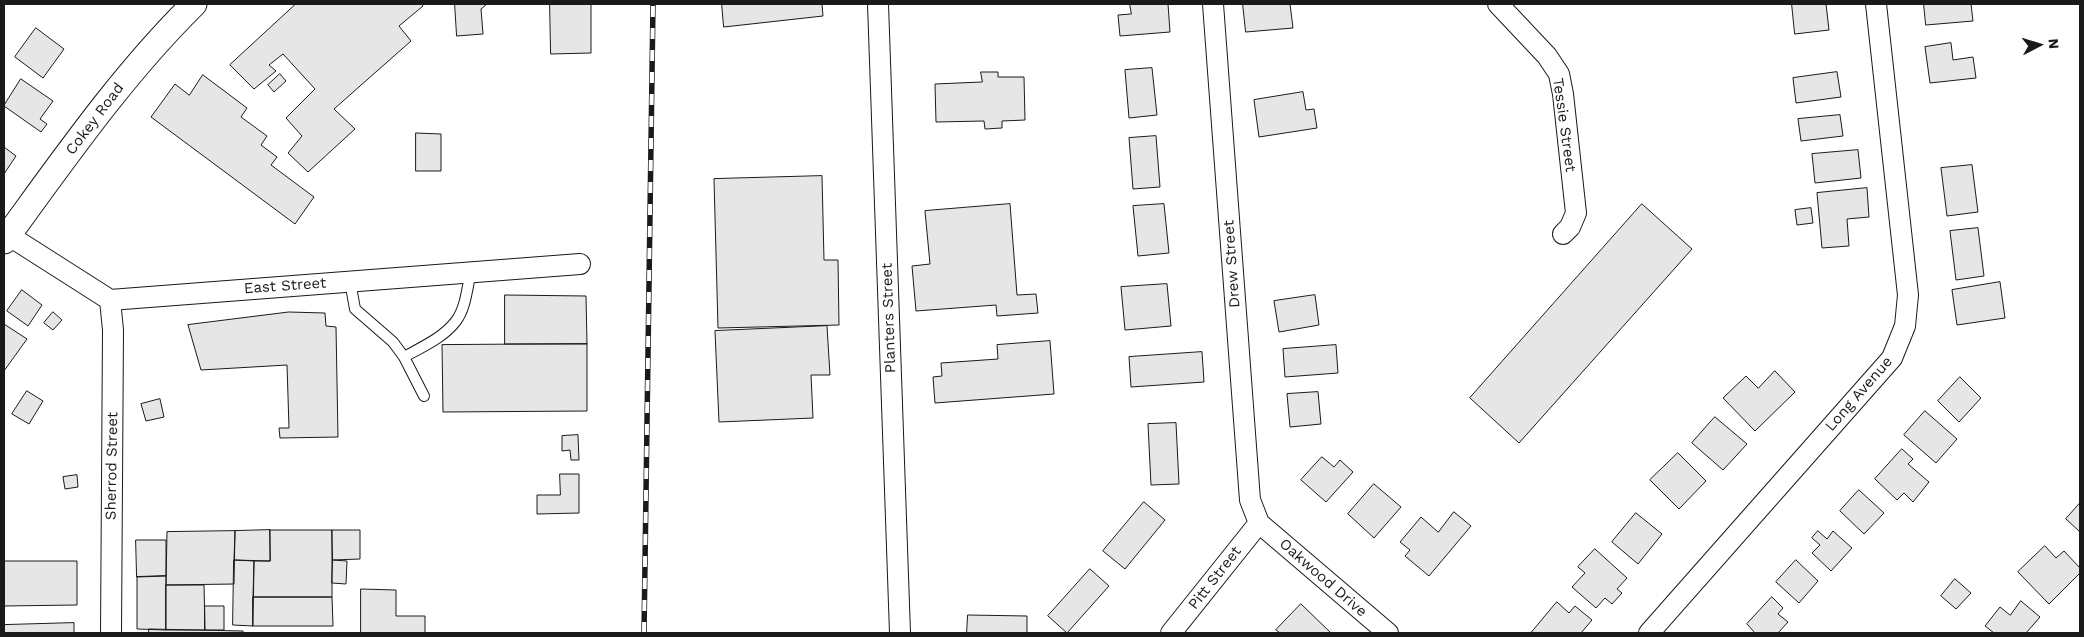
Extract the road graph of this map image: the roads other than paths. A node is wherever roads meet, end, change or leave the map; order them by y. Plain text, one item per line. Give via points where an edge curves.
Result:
1 (194, 4) edge
2 (878, 4) edge
3 (1212, 4) edge
4 (1498, 4) edge
5 (1876, 4) edge
6 (1563, 234) dead end
7 (6, 238) edge
8 (580, 264) dead end
9 (471, 272) junction
10 (350, 281) junction
11 (110, 300) junction
12 (404, 357) junction
13 (424, 396) dead end
14 (1259, 523) junction
15 (111, 633) edge
16 (900, 633) edge
17 (1171, 633) edge
18 (1388, 633) edge
19 (1650, 633) edge

1 - 7 street, Cokey Road via 126,77
2 - 16 street, Planters Street
3 - 14 street, Drew Street via 1250,500
4 - 6 street, Tessie Street via 1547,56 1559,74 1576,213
5 - 19 street, Long Avenue via 1908,295 1905,326 1892,358
7 - 11 street
8 - 9 street, East Street
9 - 10 street, East Street
9 - 12 lane via 457,321 439,338
10 - 11 street, East Street
10 - 12 lane via 355,309 393,342
11 - 15 street, Sherrod Street via 113,330
12 - 13 lane
14 - 17 street, Pitt Street
14 - 18 street, Oakwood Drive

